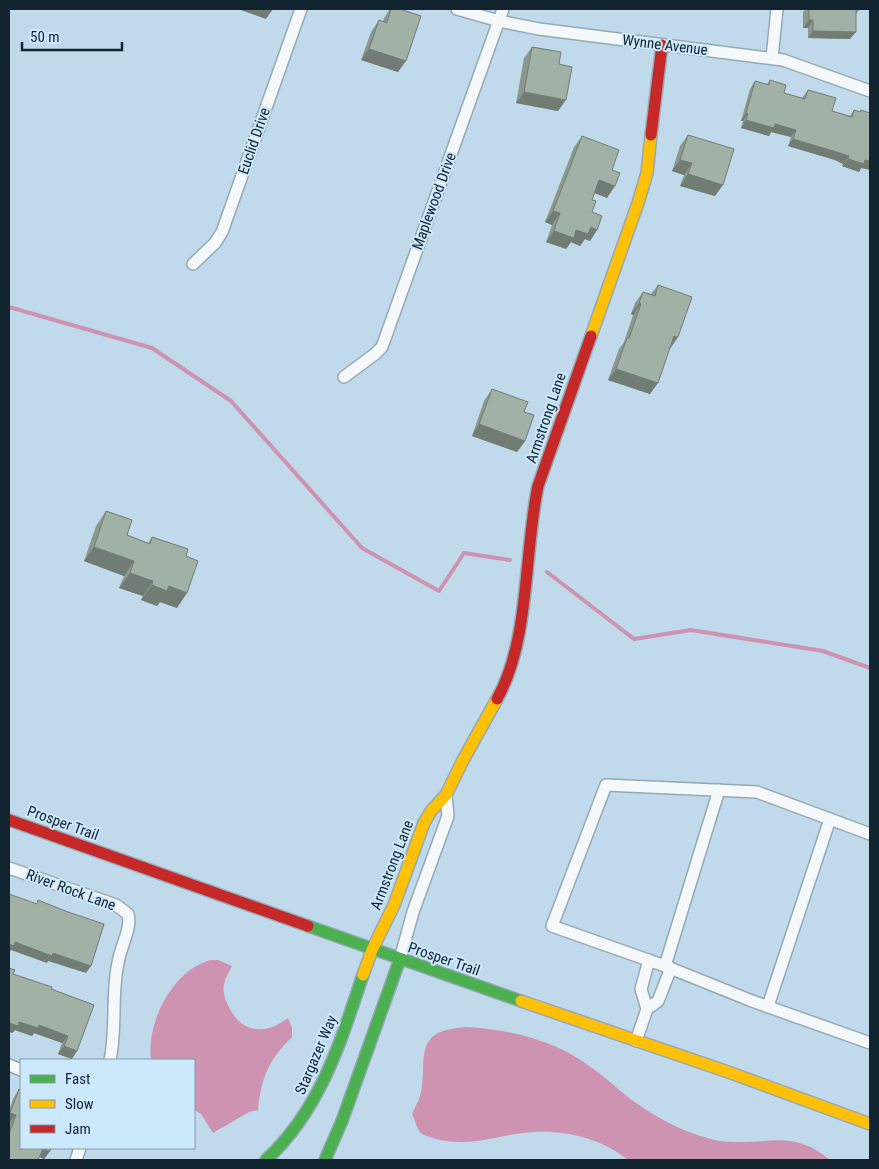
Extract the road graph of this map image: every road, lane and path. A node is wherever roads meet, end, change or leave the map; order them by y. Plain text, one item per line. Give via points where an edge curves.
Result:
1 (301, 9) edge
2 (457, 9) edge
3 (503, 9) edge
4 (777, 9) edge
5 (499, 21) junction
6 (662, 45) junction
7 (772, 58) junction
8 (870, 91) edge
9 (193, 264) dead end
10 (344, 378) dead end
11 (719, 790) junction
12 (446, 795) junction
13 (830, 819) junction
14 (9, 820) edge
15 (870, 834) edge
16 (9, 868) edge
17 (372, 950) junction
18 (400, 959) junction
19 (649, 960) junction
20 (668, 967) junction
21 (768, 1006) junction
22 (647, 1009) junction
23 (636, 1040) junction
24 (870, 1043) edge
25 (110, 1059) edge
26 (870, 1124) edge
27 (266, 1160) edge
28 (325, 1160) edge

1 - 9 street, Euclid Drive via 222,232 215,244
2 - 5 street, Wynne Avenue
3 - 5 street, Maplewood Drive
4 - 7 street
5 - 6 street, Wynne Avenue
5 - 10 street, Maplewood Drive via 382,347
6 - 7 street, Wynne Avenue
6 - 12 street, Armstrong Lane via 643,187 535,498 516,648 500,694
7 - 8 street, Wynne Avenue
11 - 13 street via 757,792
11 - 19 street via 606,785 552,926
11 - 20 street
12 - 17 street, Armstrong Lane via 431,810 424,824 394,905
12 - 18 street, Armstrong Lane via 448,816 413,912
13 - 15 street
13 - 21 street
14 - 17 street, Prosper Trail
16 - 25 street, River Rock Lane via 116,905 128,914 129,925 116,975
17 - 18 street, Prosper Trail
17 - 27 street, Stargazer Way via 325,1080 296,1127
18 - 23 street, Prosper Trail
18 - 28 street via 342,1122
19 - 20 street
19 - 22 street via 641,989
20 - 21 street
20 - 22 street via 658,1001
21 - 24 street
22 - 23 street
23 - 26 street, Prosper Trail

